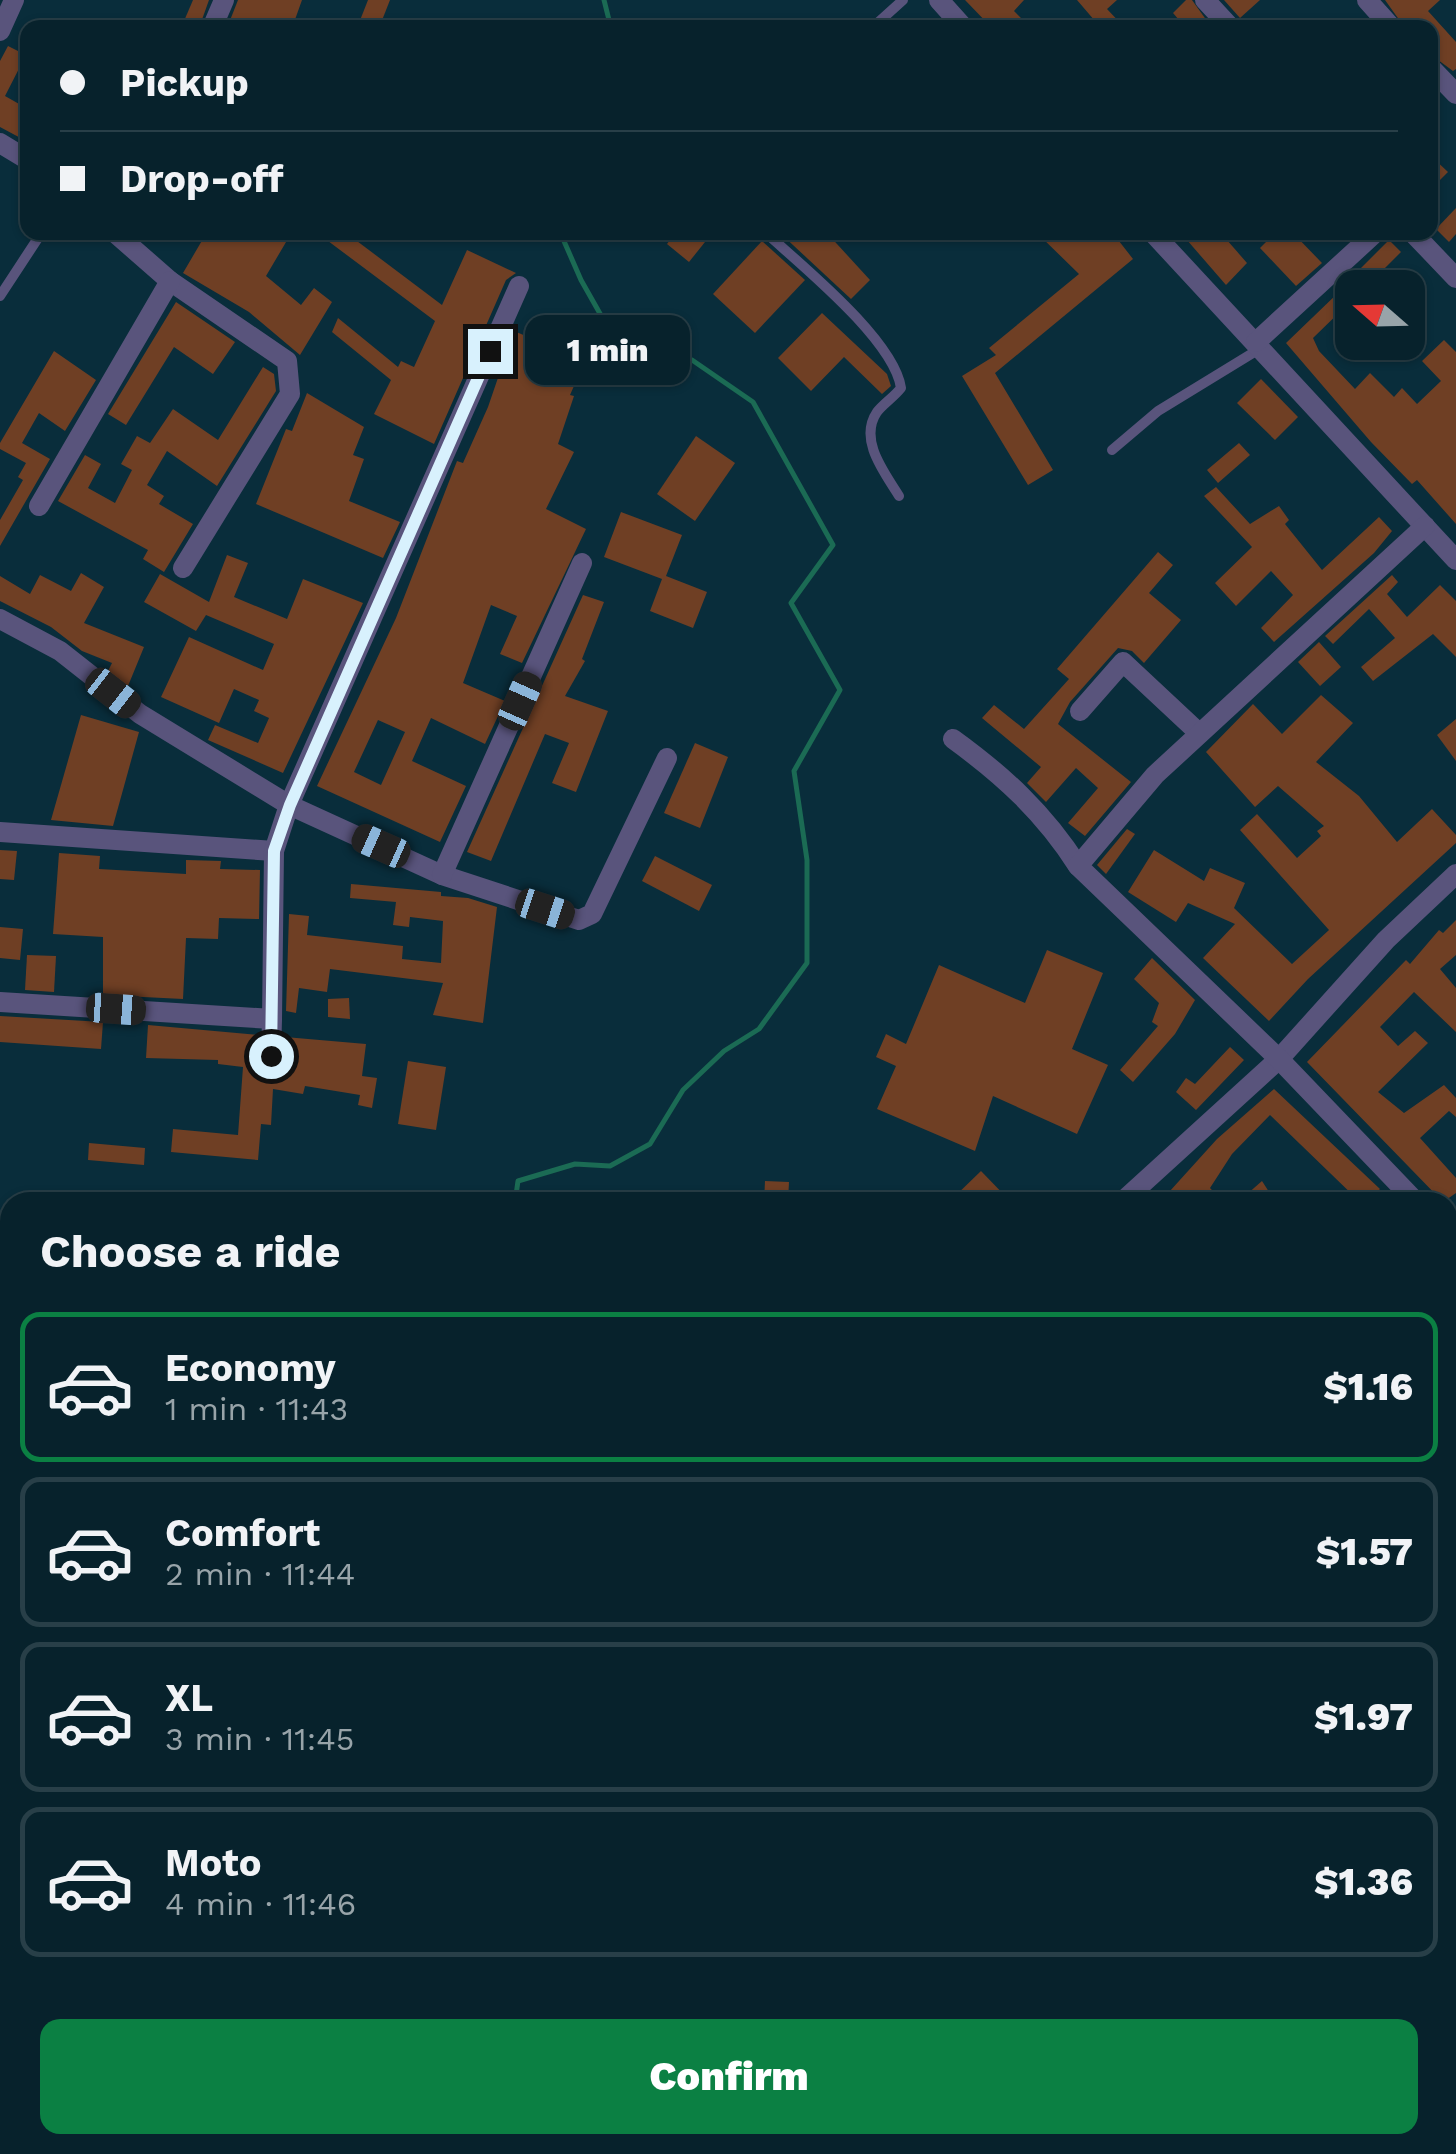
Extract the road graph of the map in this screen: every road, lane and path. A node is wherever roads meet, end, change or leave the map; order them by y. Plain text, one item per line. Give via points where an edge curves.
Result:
1 (14, 0) edge
2 (903, 0) edge
3 (940, 0) edge
4 (1205, 0) edge
5 (1367, 0) edge
6 (881, 20) edge
7 (957, 20) edge
8 (1223, 20) edge
9 (1385, 20) edge
10 (0, 31) edge
11 (1438, 75) edge
12 (1456, 94) edge
13 (37, 240) edge
14 (123, 240) edge
15 (772, 240) edge
16 (1160, 240) edge
17 (1368, 240) edge
18 (1420, 240) edge
19 (1456, 278) edge
20 (170, 281) junction
21 (519, 286) dead end
22 (0, 296) edge
23 (1259, 344) junction
24 (1112, 450) dead end
25 (900, 496) dead end
26 (39, 506) dead end
27 (1425, 526) junction
28 (1456, 560) edge
29 (582, 562) dead end
30 (183, 568) dead end
31 (0, 619) edge
32 (1080, 712) dead end
33 (1199, 732) junction
34 (953, 738) dead end
35 (666, 758) dead end
36 (290, 805) junction
37 (0, 832) edge
38 (274, 851) junction
39 (1078, 866) junction
40 (442, 874) junction
41 (1456, 874) edge
42 (0, 1002) edge
43 (272, 1018) junction
44 (271, 1056) dead end
45 (1279, 1059) junction
46 (1133, 1192) edge
47 (1406, 1192) edge

1 - 10 street
2 - 6 lane
3 - 7 street
4 - 8 street
5 - 9 street
11 - 12 street
13 - 22 lane
14 - 20 street
15 - 25 lane via 876,341 898,372 901,388 871,428 874,455
16 - 23 street
17 - 23 street
18 - 19 street
20 - 26 street
20 - 30 street via 286,361 290,378 290,394
21 - 36 street
23 - 24 lane
23 - 27 street
27 - 28 street
27 - 33 street
29 - 40 street
31 - 36 street via 60,651 140,714
32 - 33 street via 1123,662
33 - 39 street
34 - 39 street via 1012,782
35 - 40 street via 592,914 580,920
36 - 38 street
36 - 40 street
37 - 38 street
38 - 43 street
39 - 45 street
41 - 45 street
42 - 43 street
43 - 44 street
45 - 46 street
45 - 47 street

